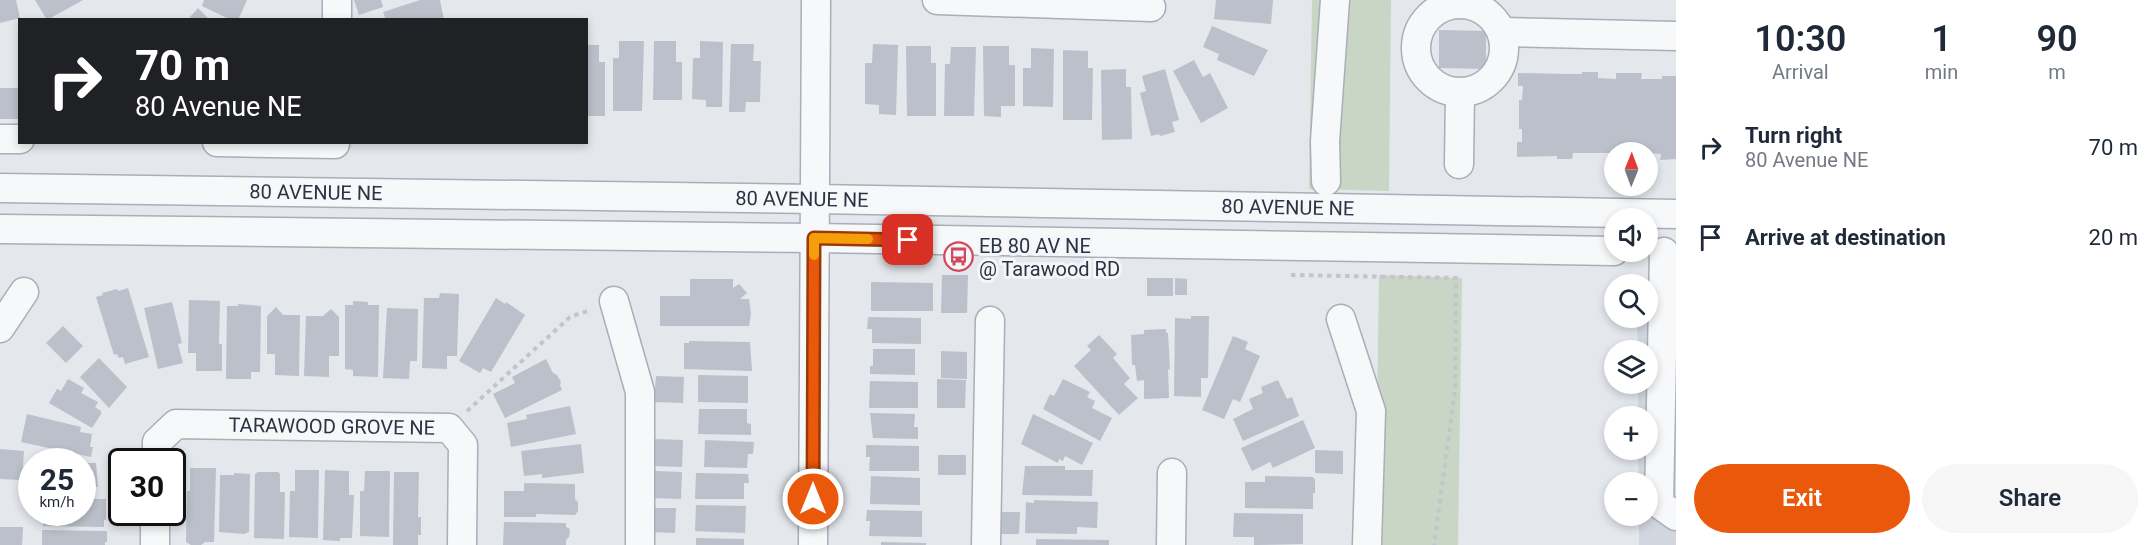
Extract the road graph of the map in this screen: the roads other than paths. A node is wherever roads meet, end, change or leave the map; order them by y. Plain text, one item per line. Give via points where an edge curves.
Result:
1 (337, 0) edge
2 (816, 0) edge
3 (937, 0) edge
4 (1335, 0) edge
5 (1151, 7) dead end
6 (337, 18) edge
7 (1502, 32) junction
8 (1676, 36) edge
9 (1460, 93) junction
10 (0, 139) edge
11 (18, 139) edge
12 (1459, 164) dead end
13 (1326, 181) dead end
14 (0, 188) edge
15 (815, 199) junction
16 (1676, 214) edge
17 (0, 229) edge
18 (814, 238) junction
19 (1604, 251) edge
20 (1662, 252) edge
21 (24, 292) dead end
22 (614, 301) road end
23 (1341, 319) dead end
24 (990, 321) dead end
25 (0, 328) edge
26 (1669, 338) edge
27 (157, 448) edge
28 (1172, 473) dead end
29 (1676, 516) edge
30 (155, 526) edge
31 (155, 545) edge
32 (462, 545) edge
33 (640, 545) edge
34 (813, 545) edge
35 (986, 545) edge
36 (1172, 545) edge
37 (1367, 545) edge

1 - 6 street
2 - 15 street
3 - 5 street
4 - 13 street
7 - 8 street
7 - 9 street via 1505,46 1498,72 1477,90
7 - 9 street via 1484,11 1457,3 1431,14 1422,24 1415,51 1419,65 1436,86
9 - 12 street
10 - 11 street
14 - 15 street, 80 AVENUE NE
15 - 16 street, 80 AVENUE NE
15 - 18 street
17 - 18 street, 80 AVENUE NE
18 - 19 street, 80 AVENUE NE
18 - 34 street
20 - 26 street
21 - 25 street
22 - 33 street via 640,392
23 - 37 street via 1371,411
24 - 35 street
26 - 29 street via 1659,504
27 - 32 street, TARAWOOD GROVE NE via 157,442 176,424 449,428 463,445
28 - 36 street
30 - 31 street

